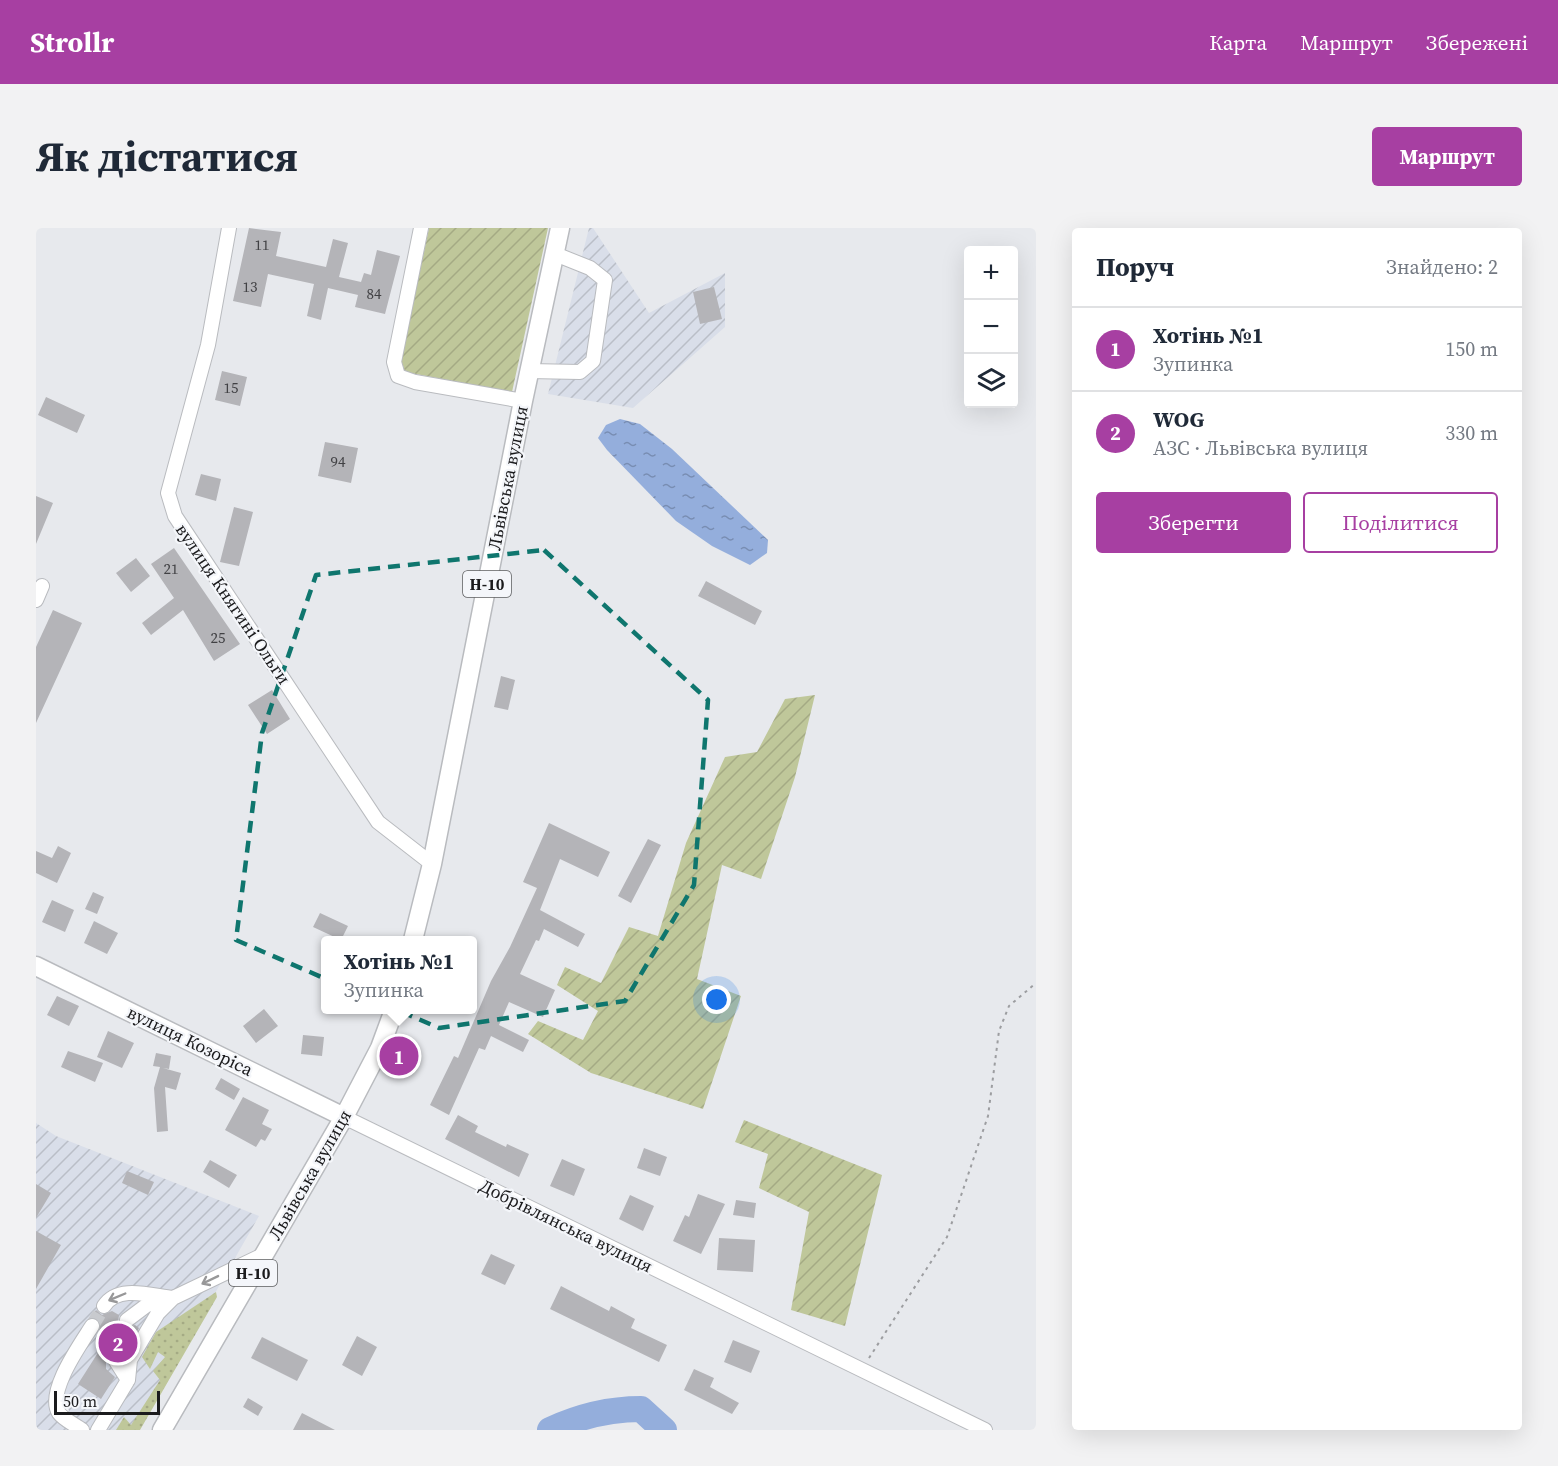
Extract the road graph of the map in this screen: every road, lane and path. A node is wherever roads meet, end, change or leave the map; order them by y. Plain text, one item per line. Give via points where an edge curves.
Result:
1 (229, 228) edge
2 (421, 228) edge
3 (560, 228) edge
4 (555, 254) junction
5 (530, 371) junction
6 (523, 401) junction
7 (42, 586) dead end
8 (36, 600) edge
9 (432, 864) junction
10 (414, 936) edge
11 (36, 966) edge
12 (1036, 983) edge
13 (393, 1014) edge
14 (344, 1117) junction
15 (263, 1255) junction
16 (173, 1298) junction
17 (104, 1306) tunnel mouth
18 (127, 1320) tunnel mouth
19 (92, 1326) tunnel mouth
20 (114, 1358) dead end
21 (862, 1370) junction
22 (128, 1380) junction
23 (82, 1430) edge
24 (98, 1430) edge
25 (162, 1430) edge
26 (985, 1430) edge

1 - 9 street, вулиця Княгині Ольги via 208,345 168,492 175,516 378,822
2 - 6 street via 394,362 398,376
3 - 4 main road, Львівська вулиця / Н-10
4 - 5 main road, Львівська вулиця / Н-10
4 - 5 street via 590,268 605,280 593,361 580,372
5 - 6 main road, Львівська вулиця / Н-10
6 - 9 main road, Львівська вулиця / Н-10
7 - 8 street
9 - 10 main road, Львівська вулиця / Н-10
11 - 14 main road, вулиця Козоріса
12 - 21 path via 1009,1006 999,1031 988,1116 947,1237
13 - 14 main road, Львівська вулиця / Н-10 via 380,1048
14 - 15 main road, Львівська вулиця / Н-10
14 - 21 street, Добрівлянська вулиця
15 -> 16 street
15 - 25 main road, Львівська вулиця / Н-10
16 -> 17 street via 117,1294
16 - 18 street via 147,1305
16 - 22 street via 158,1313 130,1360
19 - 23 street via 60,1381 56,1403 60,1414
20 - 22 street
21 - 26 street, Добрівлянська вулиця
22 - 24 street

